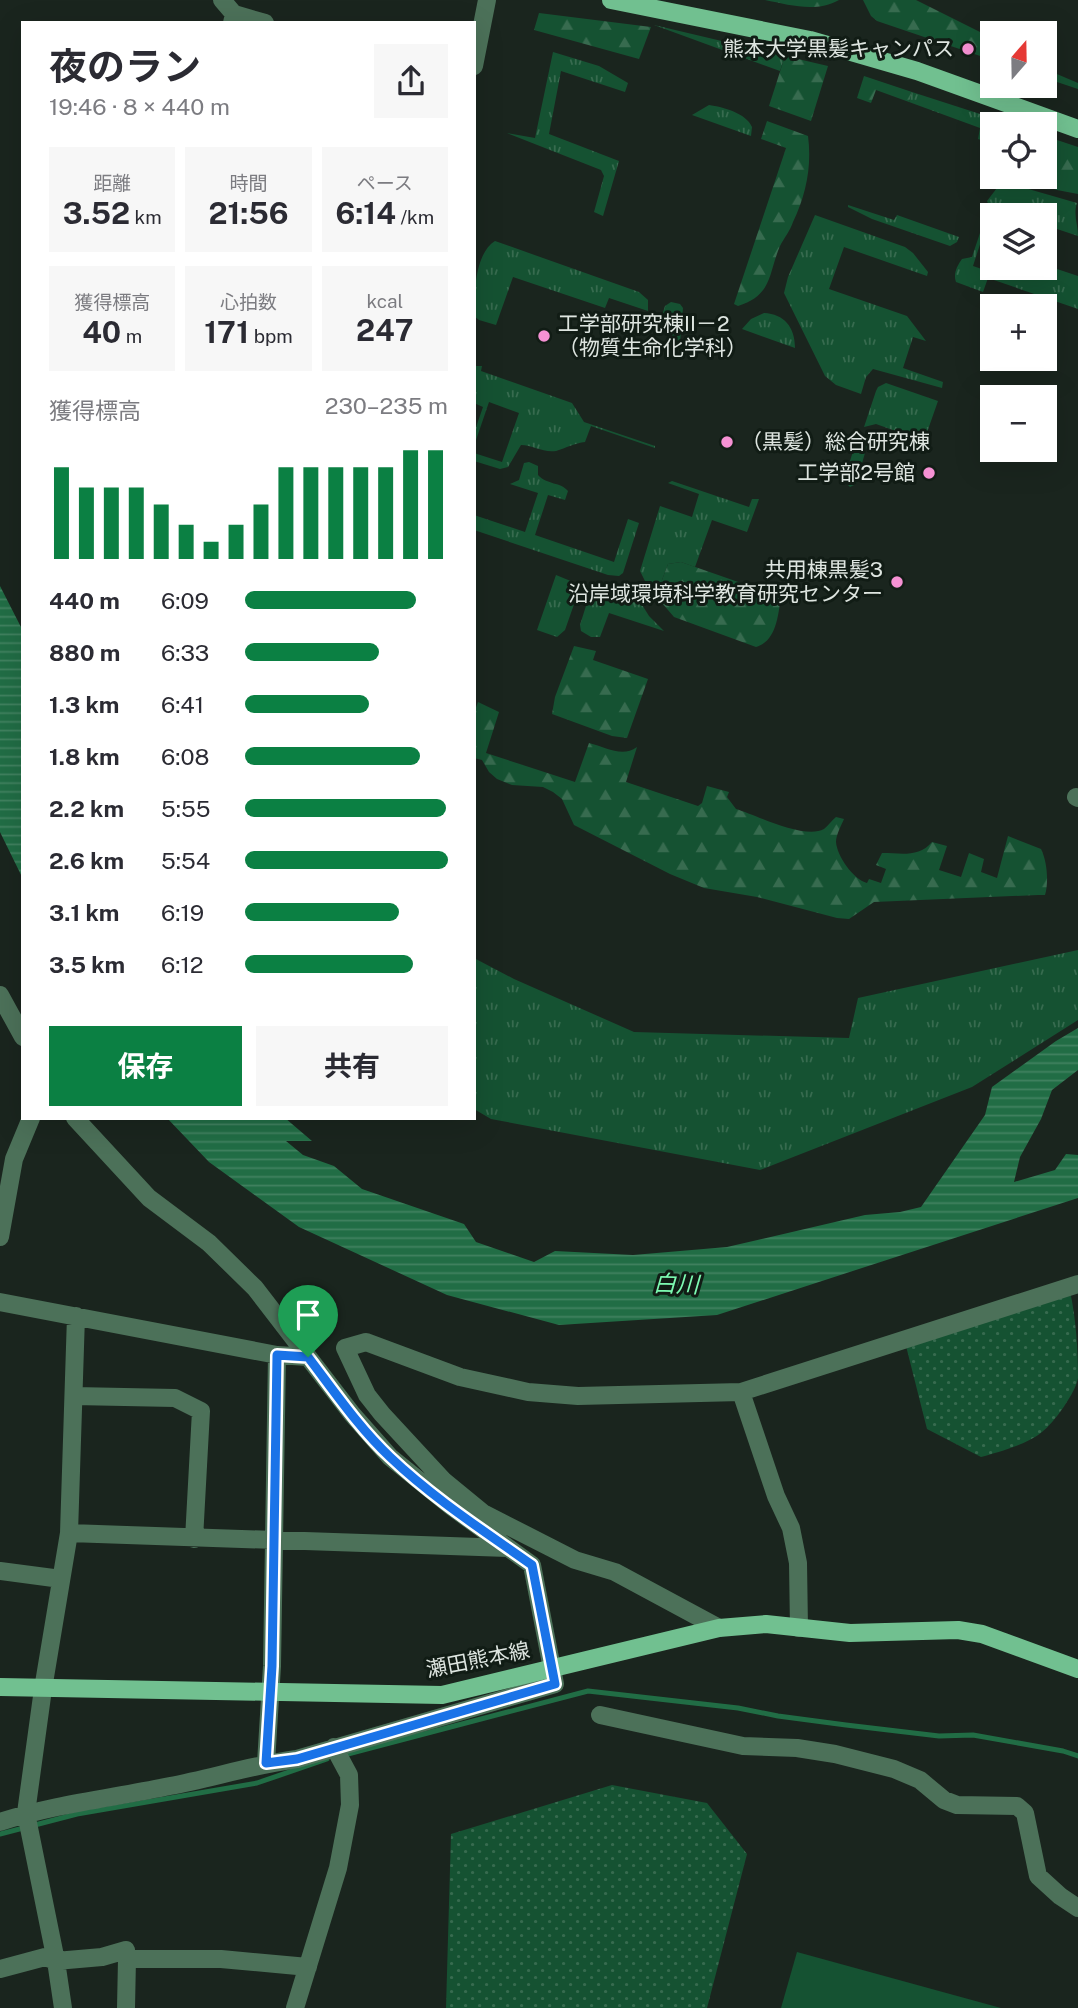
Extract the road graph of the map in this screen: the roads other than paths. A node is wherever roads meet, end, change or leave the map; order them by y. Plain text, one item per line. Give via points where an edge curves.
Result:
1 (222, 0) edge
2 (488, 0) edge
3 (611, 0) edge
4 (233, 19) edge
5 (476, 57) edge
6 (1078, 129) edge
7 (0, 995) edge
8 (21, 1033) edge
9 (30, 1120) edge
10 (77, 1120) edge
11 (0, 1237) edge
12 (1078, 1284) edge
13 (0, 1302) edge
14 (76, 1316) junction
15 (277, 1355) junction
16 (308, 1357) junction
17 (741, 1392) junction
18 (74, 1396) junction
19 (69, 1533) junction
20 (194, 1539) junction
21 (273, 1542) junction
22 (508, 1548) junction
23 (0, 1571) edge
24 (61, 1579) junction
25 (719, 1628) junction
26 (799, 1628) junction
27 (552, 1668) junction
28 (1078, 1669) edge
29 (0, 1687) edge
30 (43, 1689) junction
31 (271, 1692) junction
32 (600, 1715) dead end
33 (334, 1747) junction
34 (266, 1763) junction
35 (26, 1813) junction
36 (0, 1822) edge
37 (1078, 1908) edge
38 (127, 1959) junction
39 (56, 1961) junction
40 (308, 1967) junction
41 (0, 1969) edge
42 (63, 2008) edge
43 (127, 2008) edge
44 (295, 2008) edge

1 - 4 street
2 - 5 street
3 - 6 main road via 810,40 917,71
7 - 8 street
9 - 11 street via 14,1159
10 - 16 street via 149,1198 209,1243 255,1288
12 - 17 street
13 - 14 street
14 - 15 street
14 - 18 street
15 - 16 street
15 - 21 street
16 - 22 street via 390,1457
17 - 25 street via 578,1396 528,1392 460,1377 366,1342 345,1348 367,1395 382,1414 444,1481 483,1513 575,1560 615,1572
17 - 26 street via 790,1528 798,1563
18 - 19 street
18 - 20 street via 174,1398 201,1411
19 - 20 street
19 - 24 street
20 - 21 street
21 - 22 street
21 - 31 street
22 - 27 street via 532,1565
23 - 24 street
24 - 30 street
25 - 26 main road, 瀬田熊本線 via 766,1624
25 - 27 main road, 瀬田熊本線
26 - 28 main road, 瀬田熊本線 via 850,1633 958,1630 982,1634
27 - 31 main road, 瀬田熊本線 via 442,1695
27 - 33 street via 555,1684
29 - 30 main road, 瀬田熊本線
30 - 31 main road, 瀬田熊本線
30 - 35 street
31 - 34 street
32 - 37 street via 743,1746 835,1754 920,1780 957,1805 1017,1806 1025,1814 1038,1876
33 - 34 street
33 - 40 street via 349,1775 350,1804 338,1868
34 - 35 street
35 - 36 street
35 - 39 street
38 - 39 street via 126,1950
38 - 40 street via 221,1959
38 - 43 street
39 - 41 street via 45,1957
39 - 42 street
40 - 44 street

